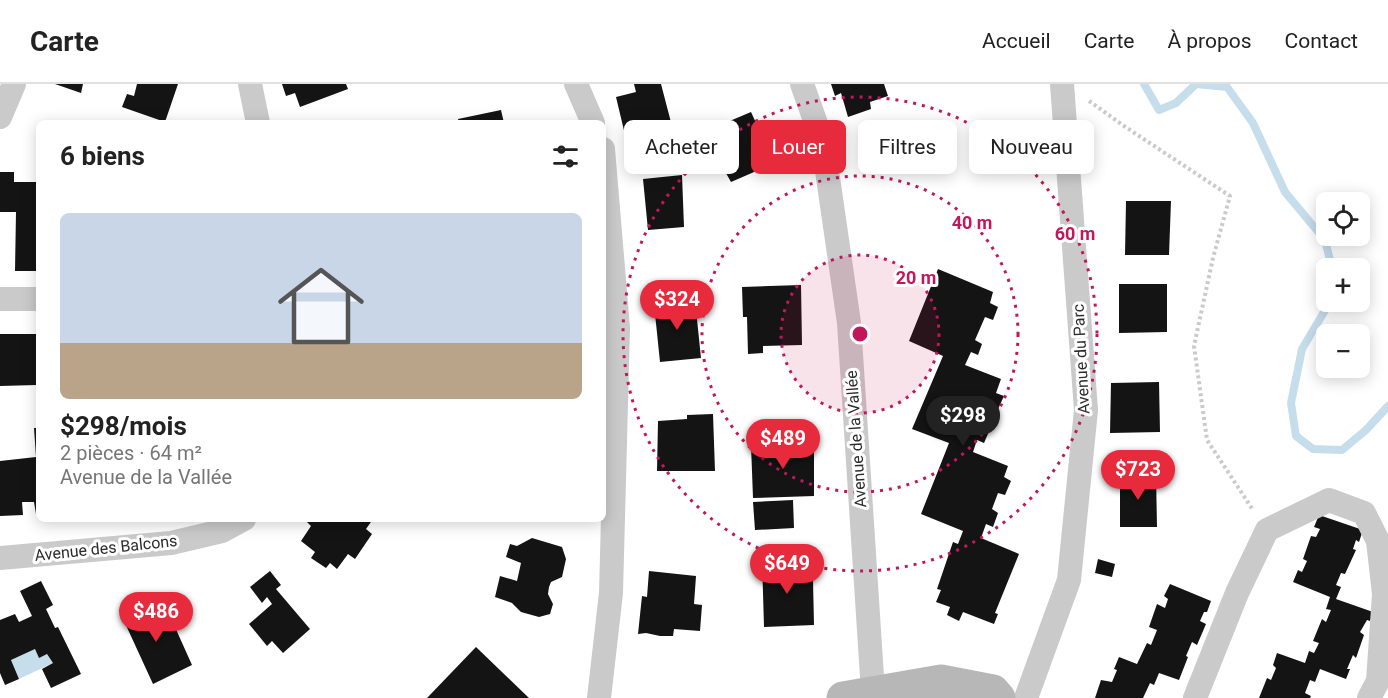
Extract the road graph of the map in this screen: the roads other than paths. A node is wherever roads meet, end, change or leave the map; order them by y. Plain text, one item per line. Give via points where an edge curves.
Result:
1 (14, 84) edge
2 (250, 84) edge
3 (576, 84) edge
4 (802, 84) edge
5 (1072, 90) edge
6 (0, 117) edge
7 (257, 120) edge
8 (592, 120) edge
9 (606, 185) edge
10 (0, 299) edge
11 (36, 299) edge
12 (238, 522) edge
13 (0, 558) edge
14 (858, 695) edge
15 (599, 698) edge
16 (999, 698) edge
17 (1026, 698) edge
18 (1195, 698) edge
19 (1369, 698) edge

1 - 6 street
2 - 7 street
3 - 8 street
4 - 14 street, Avenue de la Vallée via 823,143 849,323
5 - 17 street, Avenue du Parc via 1086,410 1069,580
9 - 15 street via 618,328 611,593
10 - 11 street
12 - 13 street, Avenue des Balcons via 222,531 171,543
14 - 16 main road via 941,681 993,691
18 - 19 street via 1237,592 1267,530 1329,500 1364,513 1378,541 1384,594 1378,681

